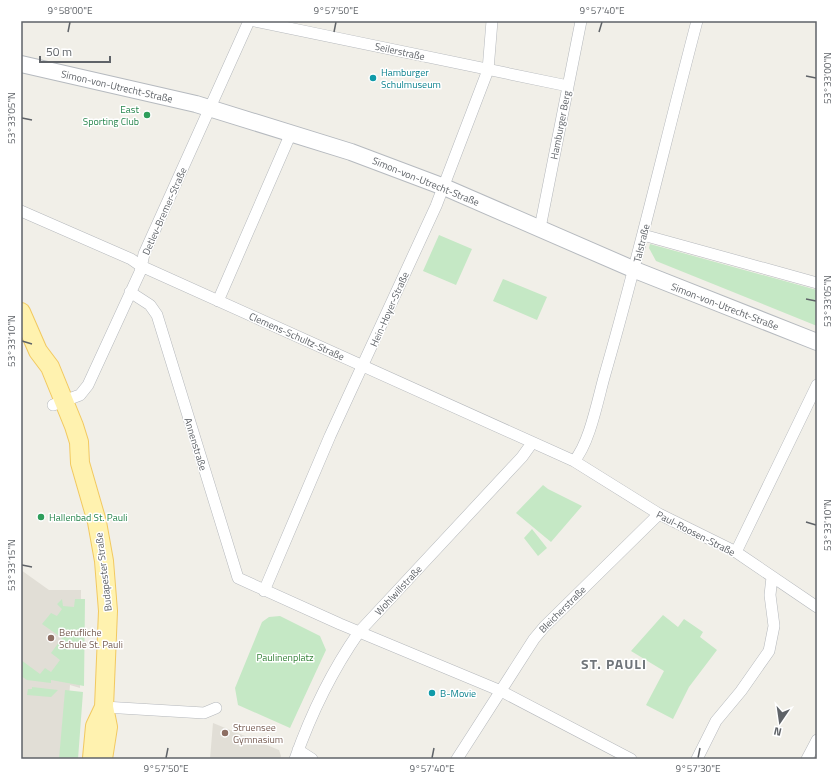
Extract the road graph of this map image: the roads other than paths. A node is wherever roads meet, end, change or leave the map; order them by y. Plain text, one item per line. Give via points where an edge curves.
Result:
1 (250, 21) edge
2 (255, 21) edge
3 (492, 21) edge
4 (581, 21) edge
5 (697, 21) edge
6 (21, 64) edge
7 (488, 70) junction
8 (568, 86) junction
9 (210, 108) junction
10 (291, 133) junction
11 (444, 187) junction
12 (21, 211) edge
13 (540, 228) junction
14 (643, 235) junction
15 (141, 266) junction
16 (634, 270) junction
17 (817, 283) edge
18 (130, 292) junction
19 (218, 301) junction
20 (21, 312) edge
21 (817, 342) edge
22 (364, 367) junction
23 (817, 385) edge
24 (58, 403) junction
25 (532, 443) junction
26 (574, 461) junction
27 (659, 514) junction
28 (736, 552) junction
29 (772, 577) junction
30 (264, 592) junction
31 (817, 607) edge
32 (359, 632) junction
33 (501, 691) junction
34 (104, 707) junction
35 (216, 708) dead end
36 (817, 740) edge
37 (296, 754) edge
38 (92, 759) edge
39 (103, 759) edge
40 (312, 759) edge
41 (457, 759) edge
42 (631, 759) edge
43 (697, 759) edge
44 (807, 759) edge

1 - 9 street, Detlev-Bremer-Straße
2 - 7 street, Seilerstraße
3 - 7 street, Hein-Hoyer-Straße
4 - 8 street, Hamburger Berg
5 - 14 street, Talstraße
6 - 9 main road, Simon-von-Utrecht-Straße
7 - 8 street, Seilerstraße
7 - 11 street, Hein-Hoyer-Straße
8 - 13 street, Hamburger Berg
9 - 10 main road, Simon-von-Utrecht-Straße
9 - 15 street, Detlev-Bremer-Straße via 144,254
10 - 11 main road, Simon-von-Utrecht-Straße via 351,152
10 - 19 street
11 - 13 main road, Simon-von-Utrecht-Straße
11 - 22 street, Hein-Hoyer-Straße
12 - 15 street, Clemens-Schultz-Straße via 131,259
13 - 16 main road, Simon-von-Utrecht-Straße
14 - 16 street, Talstraße
14 - 17 street
15 - 18 street, Detlev-Bremer-Straße
15 - 19 street, Clemens-Schultz-Straße
16 - 21 main road, Simon-von-Utrecht-Straße
16 - 26 street, Talstraße via 584,448
18 - 24 street, Detlev-Bremer-Straße via 86,389 80,395
18 - 30 street, Annenstraße via 150,305 157,315 238,578
19 - 22 street, Clemens-Schultz-Straße
20 - 24 main road, Budapester Straße via 38,351 50,367
22 - 25 street, Clemens-Schultz-Straße
22 - 30 street, Hein-Hoyer-Straße via 330,436
23 - 28 street
24 - 34 main road, Budapester Straße via 68,445 80,463 97,522 108,595
25 - 26 street, Clemens-Schultz-Straße
25 - 32 street, Wohlwillstraße via 522,457
26 - 27 street, Paul-Roosen-Straße
27 - 28 street, Paul-Roosen-Straße
27 - 33 street, Bleicherstraße via 552,617 534,639
28 - 29 street, Paul-Roosen-Straße
29 - 31 street, Paul-Roosen-Straße
29 - 43 street via 770,595 774,626 769,651 716,721
30 - 32 street
32 - 33 street
32 - 37 street, Wohlwillstraße via 318,700
33 - 41 street, Bleicherstraße
33 - 42 street
34 - 35 street via 204,714
34 - 38 main road, Budapester Straße via 96,726
34 - 39 main road, Budapester Straße via 108,727
36 - 44 street
37 - 40 street

